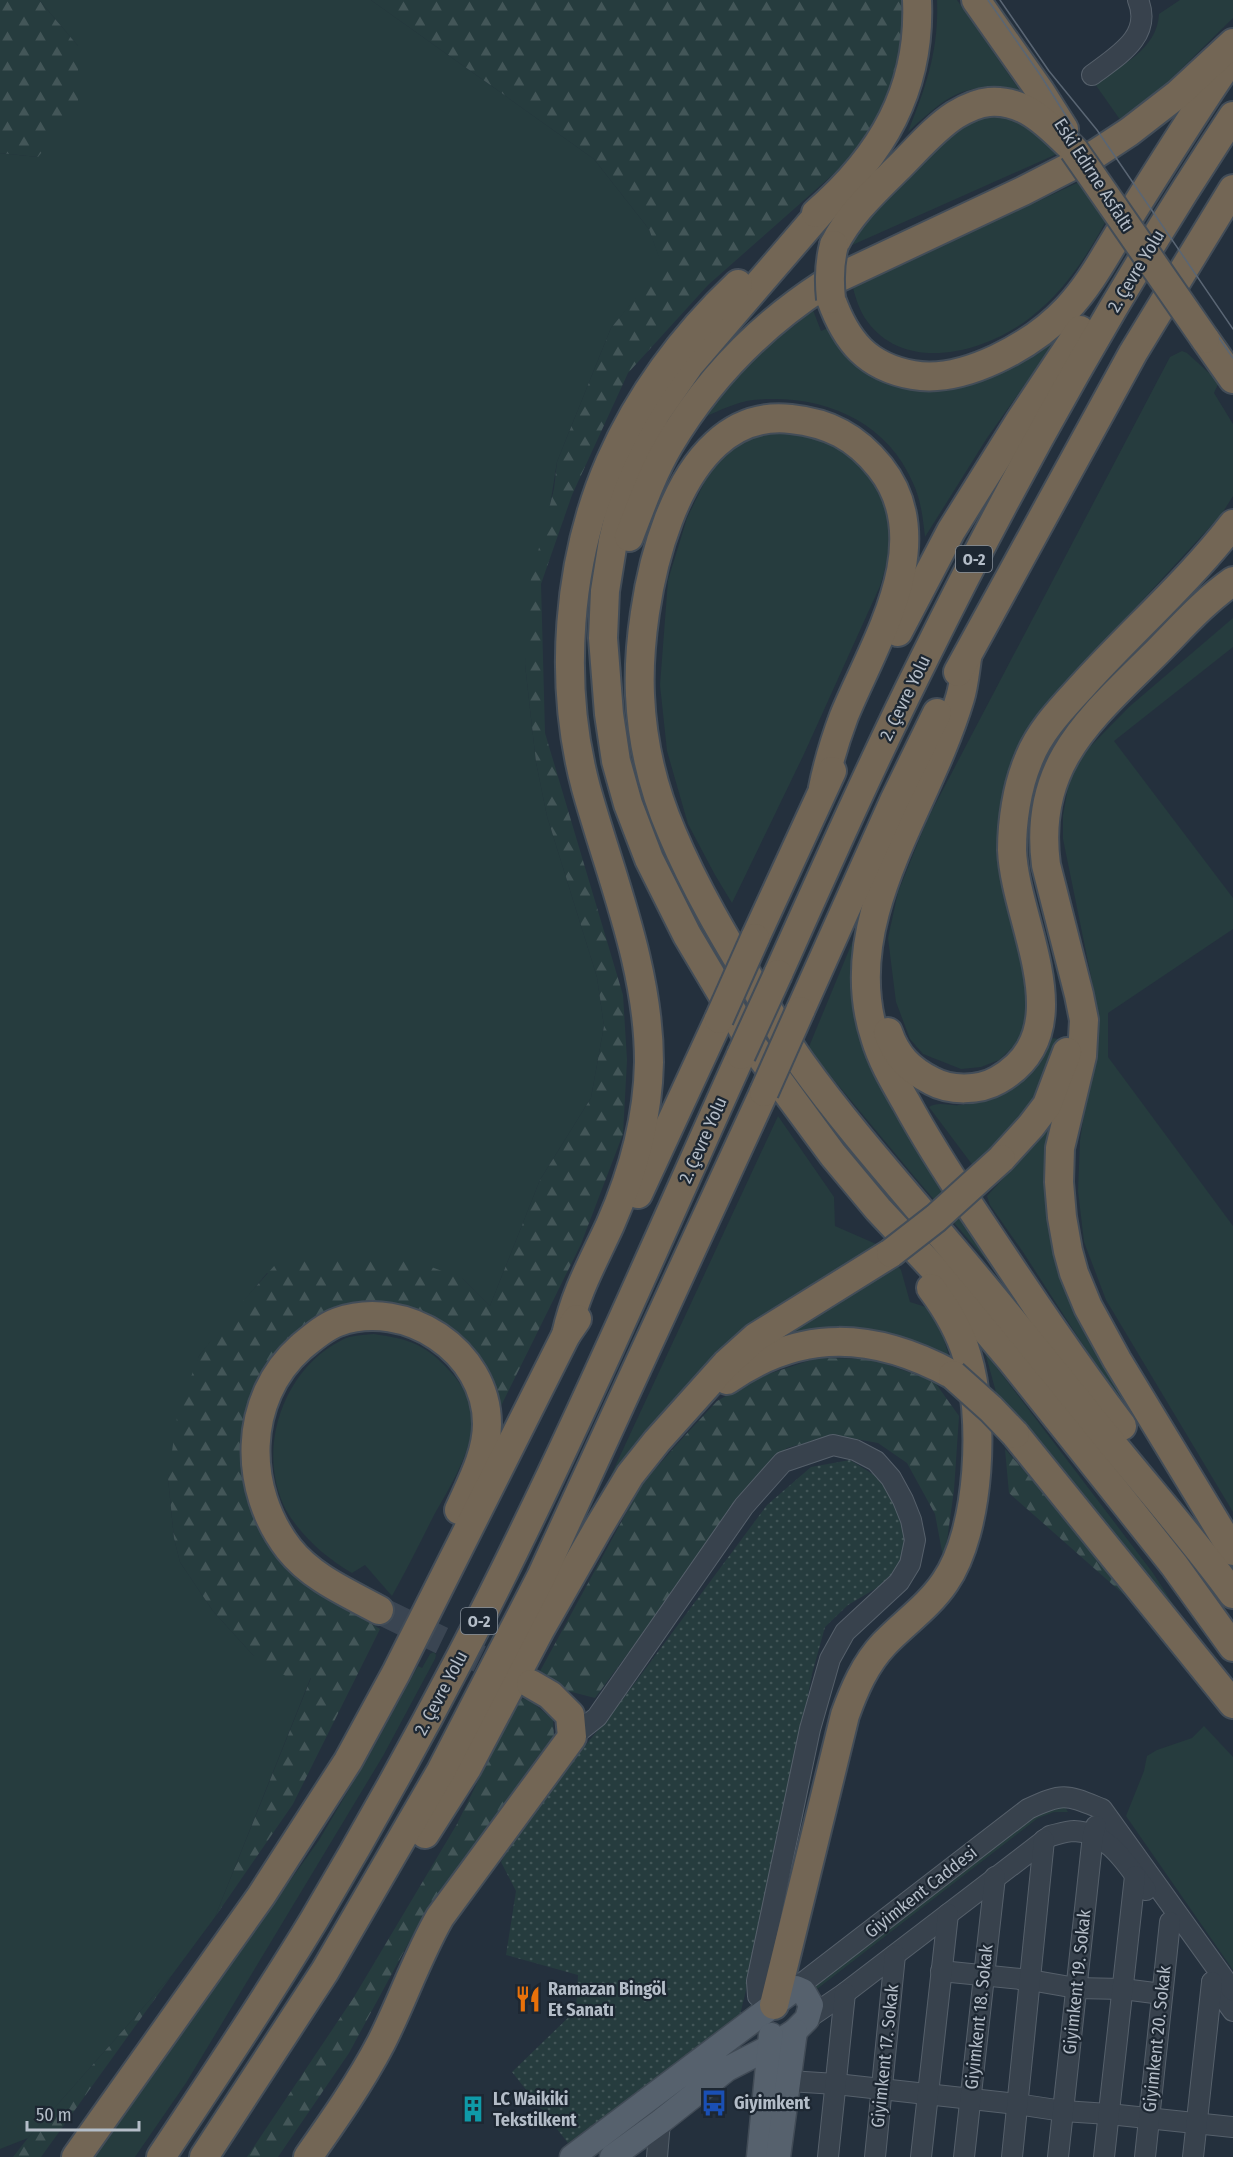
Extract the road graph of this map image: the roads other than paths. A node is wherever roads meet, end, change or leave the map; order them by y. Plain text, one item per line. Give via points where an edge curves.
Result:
1 (917, 0) edge
2 (976, 0) edge
3 (1138, 0) edge
4 (1233, 43) edge
5 (1233, 55) edge
6 (1092, 75) dead end
7 (1233, 116) edge
8 (1074, 150) junction
9 (1203, 162) junction
10 (1233, 189) edge
11 (831, 200) junction
12 (1233, 379) edge
13 (1233, 524) edge
14 (1233, 581) edge
15 (967, 658) junction
16 (607, 675) junction
17 (823, 788) junction
18 (870, 945) junction
19 (1073, 969) junction
20 (878, 1209) junction
21 (566, 1335) junction
22 (679, 1415) junction
23 (1233, 1551) edge
24 (1227, 1586) edge
25 (428, 1609) junction
26 (379, 1610) tunnel mouth
27 (1233, 1647) edge
28 (531, 1684) tunnel mouth
29 (1233, 1704) edge
30 (572, 1737) junction
31 (1102, 1809) junction
32 (1093, 1835) junction
33 (1044, 1840) junction
34 (1136, 1876) junction
35 (995, 1877) junction
36 (379, 1880) junction
37 (948, 1914) junction
38 (1170, 1922) junction
39 (895, 1955) junction
40 (941, 1971) junction
41 (984, 1976) junction
42 (1030, 1980) junction
43 (1212, 1982) junction
44 (1076, 1988) junction
45 (1123, 1989) junction
46 (1233, 1991) edge
47 (845, 1992) junction
48 (1162, 1994) junction
49 (785, 1997) junction
50 (1233, 2011) edge
51 (801, 2025) junction
52 (770, 2047) junction
53 (789, 2081) junction
54 (836, 2084) junction
55 (883, 2089) junction
56 (928, 2094) junction
57 (970, 2098) junction
58 (1017, 2104) junction
59 (1063, 2111) junction
60 (1109, 2114) junction
61 (1149, 2118) junction
62 (660, 2122) junction
63 (1197, 2123) junction
64 (1233, 2127) edge
65 (75, 2157) edge
66 (160, 2157) edge
67 (204, 2157) edge
68 (308, 2157) edge
69 (572, 2157) edge
70 (612, 2157) edge
71 (657, 2157) edge
72 (759, 2157) edge
73 (778, 2157) edge
74 (828, 2157) edge
75 (874, 2157) edge
76 (921, 2157) edge
77 (964, 2157) edge
78 (1012, 2157) edge
79 (1058, 2157) edge
80 (1104, 2157) edge
81 (1145, 2157) edge
82 (1194, 2157) edge

1 - 11 highway via 915,56 897,113 859,172
2 - 8 highway, Eski Edirne Asfaltı via 1040,91
3 - 6 street via 1142,19 1138,35
4 - 16 highway via 1178,94 1097,153 823,285 744,349 691,412 651,481 621,569
5 - 8 highway, bridge via 1088,283 1048,328 981,366 950,374 898,373 863,354 839,321 831,299 834,245 858,209 921,144 953,116 989,102 1021,107 1042,119
7 - 9 highway, 2. Çevre Yolu / O-2
8 - 12 highway, Eski Edirne Asfaltı, bridge
9 - 17 highway via 1173,192 1134,244 951,531
9 - 66 highway, 2. Çevre Yolu / O-2, bridge via 1094,342 975,558 865,781 587,1396 461,1656 313,1922
10 - 15 highway, 2. Çevre Yolu / O-2 via 1133,353
11 - 16 highway via 690,364 656,413 638,451 620,510 605,591 603,638
11 - 21 highway via 721,299 665,365 610,463 579,562 570,670 578,752 642,979 649,1060 644,1123 629,1175 578,1291
13 - 18 highway via 1062,709 1028,760 1014,817 1012,850 1042,1014 1029,1052 1012,1072 993,1083 956,1088 916,1073 900,1058 883,1020
14 - 19 highway via 1208,599 1100,709 1073,742 1056,772 1048,794 1044,846
15 - 18 highway via 961,697 884,882
15 - 36 highway, 2. Çevre Yolu / O-2, bridge via 894,801 541,1577 441,1771
16 - 20 highway via 614,750 628,804 670,903 752,1043 833,1155
17 - 21 highway, bridge via 606,1263
17 - 24 highway via 840,727 900,582 903,520 888,477 851,439 830,426 806,421 758,421 731,432 697,465 669,520 648,589 641,635 640,699 645,750 670,829 720,931 798,1059
18 - 24 highway via 865,992 874,1037 891,1076 950,1177 1055,1334 1164,1483
19 - 22 highway, bridge via 1068,1052 1059,1077 1047,1105 1001,1159 891,1253 756,1337
19 - 23 highway via 1083,1020 1082,1056 1060,1148 1059,1182 1068,1251 1088,1307 1117,1360
20 - 27 highway via 1012,1361 1174,1565
20 - 49 highway via 939,1298 967,1356 978,1422 969,1521 957,1563 944,1583 882,1645 855,1688 845,1715
21 - 25 highway
22 - 29 highway, bridge via 748,1366 806,1344 834,1342 890,1348 953,1375 1015,1434
22 - 36 highway via 630,1475 441,1811 406,1856
25 - 26 highway via 441,1553 482,1455 487,1427 483,1392 470,1366 431,1331 390,1317 366,1317 338,1322 314,1335 288,1358 261,1408 255,1460 258,1486 269,1519 290,1550 331,1584
25 - 65 highway via 365,1731 309,1823
28 - 30 highway via 550,1695 570,1715
30 - 49 street via 597,1717 744,1506 783,1462 833,1445 876,1461 891,1478 911,1520 914,1552 899,1582 845,1632 830,1659 810,1730 757,1982 758,1996
30 - 68 highway via 441,1917 372,2060
31 - 32 street, Giyimkent 19. Sokak
31 - 46 street
31 - 49 street, Giyimkent Caddesi via 1073,1797 1051,1798 1028,1809
32 - 33 street, Giyimkent Caddesi via 1073,1831
32 - 34 street via 1115,1849
32 - 44 street, Giyimkent 19. Sokak
33 - 35 street, Giyimkent Caddesi
33 - 42 street
34 - 38 street
34 - 45 street
35 - 37 street, Giyimkent Caddesi
35 - 41 street, Giyimkent 18. Sokak
36 - 67 highway, 2. Çevre Yolu / O-2
37 - 39 street, Giyimkent Caddesi
37 - 40 street
38 - 43 street
38 - 48 street, Giyimkent 20. Sokak
39 - 47 street, Giyimkent Caddesi
39 - 55 street, Giyimkent 17. Sokak
40 - 41 street
40 - 56 street
41 - 42 street
41 - 57 street, Giyimkent 18. Sokak
42 - 44 street
42 - 58 street
43 - 50 street
43 - 63 street
44 - 45 street
44 - 59 street, Giyimkent 19. Sokak
45 - 48 street
45 - 60 street
47 - 51 street, Giyimkent Caddesi
47 - 54 street
48 - 61 street, Giyimkent 20. Sokak
49 - 51 main road via 803,1991 811,2005
49 - 52 main road
49 - 69 main road, Giyimkent Caddesi
51 - 52 main road, Giyimkent Caddesi
51 - 53 main road
52 - 62 main road, Giyimkent Caddesi via 727,2069
52 - 72 main road
53 - 54 street
53 - 73 main road
54 - 55 street
54 - 74 street
55 - 56 street
55 - 75 street, Giyimkent 17. Sokak
56 - 57 street
56 - 76 street
57 - 58 street
57 - 77 street, Giyimkent 18. Sokak
58 - 59 street
58 - 78 street
59 - 60 street
59 - 79 street, Giyimkent 19. Sokak
60 - 61 street
60 - 80 street
61 - 63 street
61 - 81 street, Giyimkent 20. Sokak
62 - 70 main road, Giyimkent Caddesi
62 - 71 street
63 - 64 street
63 - 82 street

